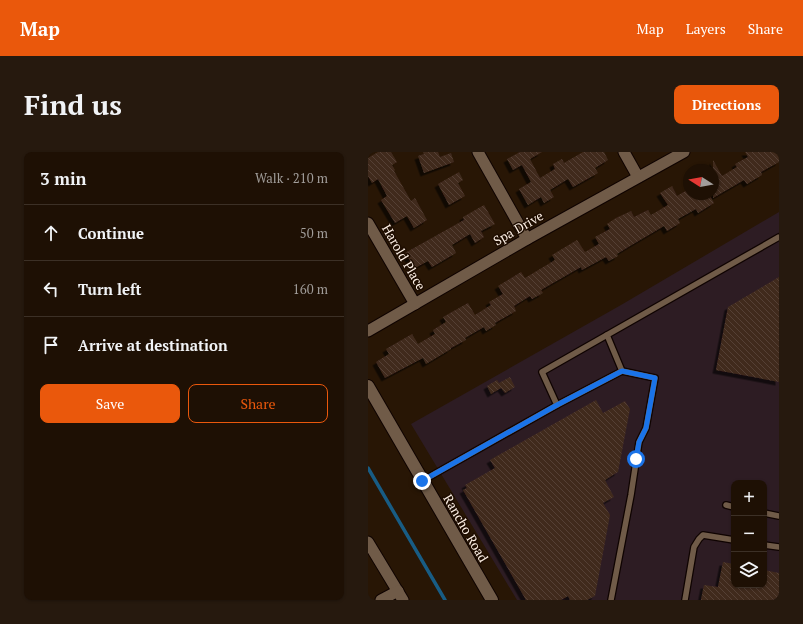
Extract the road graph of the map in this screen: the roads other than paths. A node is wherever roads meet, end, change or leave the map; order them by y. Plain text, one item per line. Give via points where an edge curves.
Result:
1 (478, 152) edge
2 (624, 152) edge
3 (684, 152) edge
4 (638, 177) junction
5 (368, 223) edge
6 (779, 237) edge
7 (527, 239) junction
8 (415, 304) junction
9 (368, 331) edge
10 (607, 335) junction
11 (622, 371) junction
12 (368, 386) edge
13 (557, 405) junction
14 (422, 481) junction
15 (726, 505) dead end
16 (731, 506) edge
17 (767, 514) edge
18 (779, 516) edge
19 (731, 540) edge
20 (368, 542) edge
21 (767, 545) edge
22 (779, 547) edge
23 (400, 596) edge
24 (381, 600) edge
25 (492, 600) edge
26 (611, 600) edge
27 (685, 600) edge

1 - 7 street
2 - 4 street
3 - 4 street, Spa Drive
4 - 7 street, Spa Drive
5 - 8 street, Harold Place
6 - 10 lane
7 - 8 street, Spa Drive
8 - 9 street, Spa Drive
10 - 11 lane
10 - 13 lane via 542,372
11 - 13 lane
11 - 26 lane via 655,378 646,428 639,442
12 - 14 street, Rancho Road
13 - 14 lane
14 - 25 street, Rancho Road
15 - 16 lane
17 - 18 lane
19 - 27 lane via 703,535 699,539 694,547
20 - 23 street
21 - 22 lane
23 - 24 street

